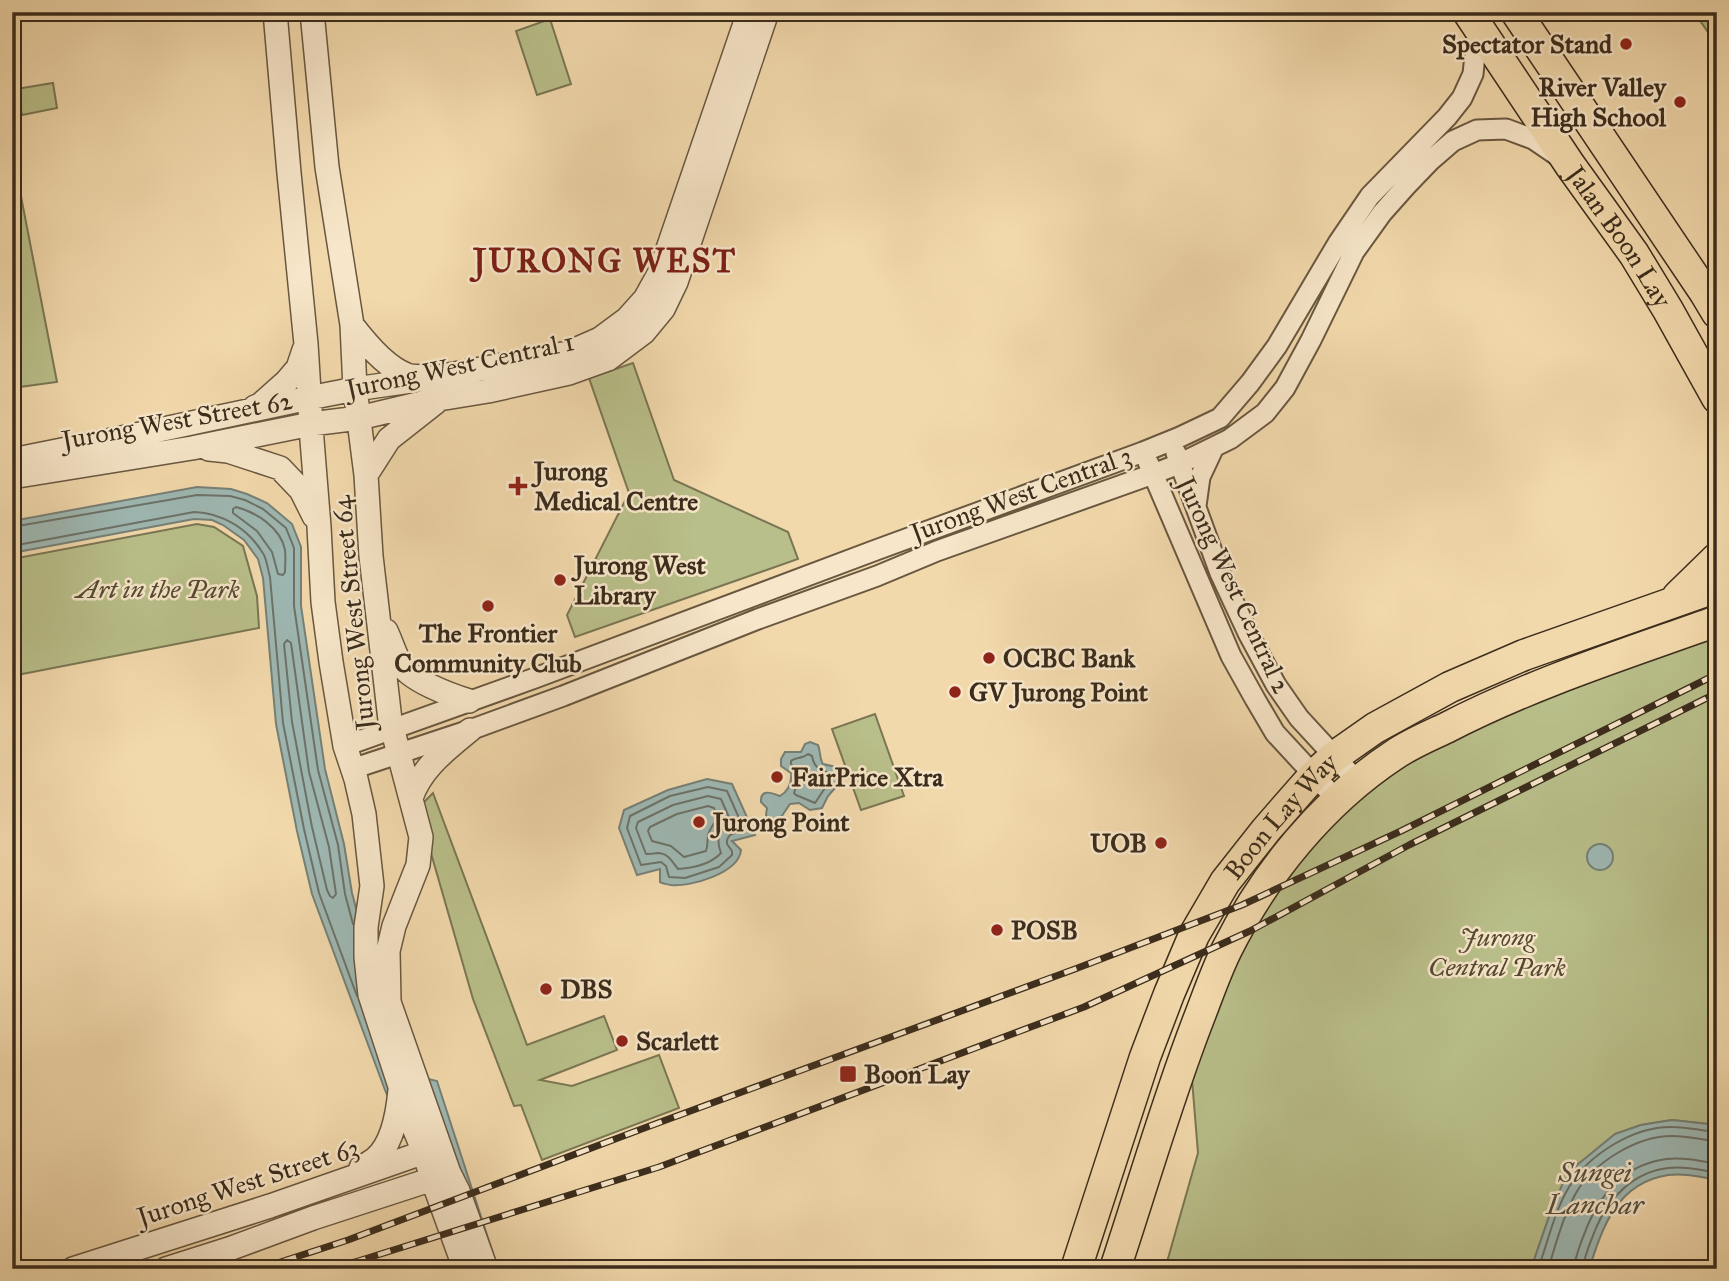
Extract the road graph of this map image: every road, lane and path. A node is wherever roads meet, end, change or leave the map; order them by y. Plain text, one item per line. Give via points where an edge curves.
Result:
1 (275, 12) edge
2 (312, 12) edge
3 (749, 12) edge
4 (767, 12) edge
5 (1516, 12) edge
6 (1473, 20) edge
7 (1570, 165) junction
8 (1717, 313) edge
9 (352, 325) junction
10 (306, 344) junction
11 (355, 389) junction
12 (435, 389) junction
13 (309, 398) junction
14 (1717, 398) edge
15 (243, 412) junction
16 (359, 418) junction
17 (311, 424) junction
18 (1171, 441) junction
19 (1214, 447) junction
20 (192, 448) junction
21 (1143, 452) junction
22 (12, 460) edge
23 (1180, 464) junction
24 (1153, 474) junction
25 (366, 475) junction
26 (12, 477) edge
27 (1196, 508) junction
28 (319, 527) junction
29 (1717, 558) edge
30 (1717, 587) edge
31 (1670, 603) junction
32 (377, 613) junction
33 (1717, 621) edge
34 (1680, 635) junction
35 (1717, 639) edge
36 (469, 701) junction
37 (392, 728) junction
38 (470, 730) junction
39 (345, 746) junction
40 (399, 754) junction
41 (1325, 766) junction
42 (352, 769) junction
43 (1347, 791) junction
44 (411, 798) junction
45 (400, 1087) junction
46 (432, 1149) junction
47 (441, 1176) junction
48 (341, 1182) junction
49 (73, 1269) edge
50 (166, 1269) edge
51 (465, 1269) edge
52 (486, 1269) edge
53 (1076, 1269) edge
54 (1115, 1269) edge

1 - 10 street, Jurong West Street 64
2 - 9 street, Jurong West Street 64 via 327,167
3 - 12 street, Jurong West Central 1 via 660,272 645,299 600,339 568,353
4 - 12 street, Jurong West Central 1 via 676,282 663,309 644,332 608,359 569,373 488,391
5 - 8 main road, Jalan Boon Lay
6 - 7 main road, Jalan Boon Lay
6 - 18 street, Jurong West Central 3 via 1473,74 1462,98 1370,196 1250,383 1220,418
7 - 14 main road, Jalan Boon Lay via 1634,254
7 - 19 street, Jurong West Central 3 via 1533,139 1506,129 1478,131 1453,141 1382,213 1354,253 1311,340 1265,413
9 - 11 street, Jurong West Street 64
9 - 12 street via 384,360
10 - 13 street, Jurong West Street 64
10 - 15 street via 298,368 287,381 260,405
11 - 12 street, Jurong West Central 1
11 - 13 street, Jurong West Central 1
11 - 16 street, Jurong West Street 64
12 - 16 street, Jurong West Central 1
12 - 25 street via 389,439
13 - 15 street, Jurong West Street 62
13 - 17 street, Jurong West Street 64
15 - 22 street, Jurong West Street 62
16 - 17 street, Jurong West Central 1
16 - 25 street, Jurong West Street 64
17 - 20 street, Jurong West Street 62
17 - 28 street, Jurong West Street 64
18 - 21 street, Jurong West Central 3
18 - 23 street, Jurong West Central 2
19 - 23 street, Jurong West Central 3
19 - 27 street, Jurong West Central 2 via 1200,477
20 - 26 street, Jurong West Street 62
20 - 28 street via 228,451 280,468 301,490
21 - 24 street, Jurong West Central 2
21 - 36 street, Jurong West Central 3
23 - 24 street, Jurong West Central 3
23 - 27 street, Jurong West Central 2
24 - 38 street, Jurong West Central 3 via 758,618
24 - 41 street, Jurong West Central 2 via 1231,656 1275,733
25 - 32 street, Jurong West Street 64
27 - 41 street, Jurong West Central 2 via 1248,633
28 - 39 street, Jurong West Street 64 via 323,602
29 - 31 main road
30 - 31 main road, Boon Lay Way
31 - 41 main road, Boon Lay Way via 1450,687 1375,727
32 - 36 street via 401,666 442,692
32 - 37 street, Jurong West Street 64
33 - 34 main road, Boon Lay Way
34 - 35 main road
34 - 43 main road, Boon Lay Way via 1497,702 1396,753
36 - 37 street, Jurong West Central 3
37 - 39 street, Jurong West Central 3
37 - 40 street, Jurong West Street 64
38 - 40 street, Jurong West Central 3
38 - 44 street via 431,764
39 - 42 street, Jurong West Street 64
40 - 42 street, Jurong West Central 3
40 - 44 street, Jurong West Street 64
41 - 43 street, Jurong West Central 2
41 - 43 street, Jurong West Central 2
41 - 53 main road, Boon Lay Way via 1225,882 1194,935 1145,1057
42 - 45 street, Jurong West Street 64 via 364,814 372,886 366,927 370,995
43 - 54 main road, Boon Lay Way via 1292,849 1255,899 1226,950 1171,1096
44 - 46 street, Jurong West Street 64 via 421,837 419,856 388,951 389,1002
45 - 46 street, Jurong West Street 64
45 - 48 street via 398,1115 386,1145 377,1157
46 - 47 street, Jurong West Street 64
46 - 48 street, Jurong West Street 63
47 - 50 street, Jurong West Street 63
47 - 51 street, Jurong West Street 64
47 - 52 street, Jurong West Street 64 via 458,1191
48 - 49 street, Jurong West Street 63

